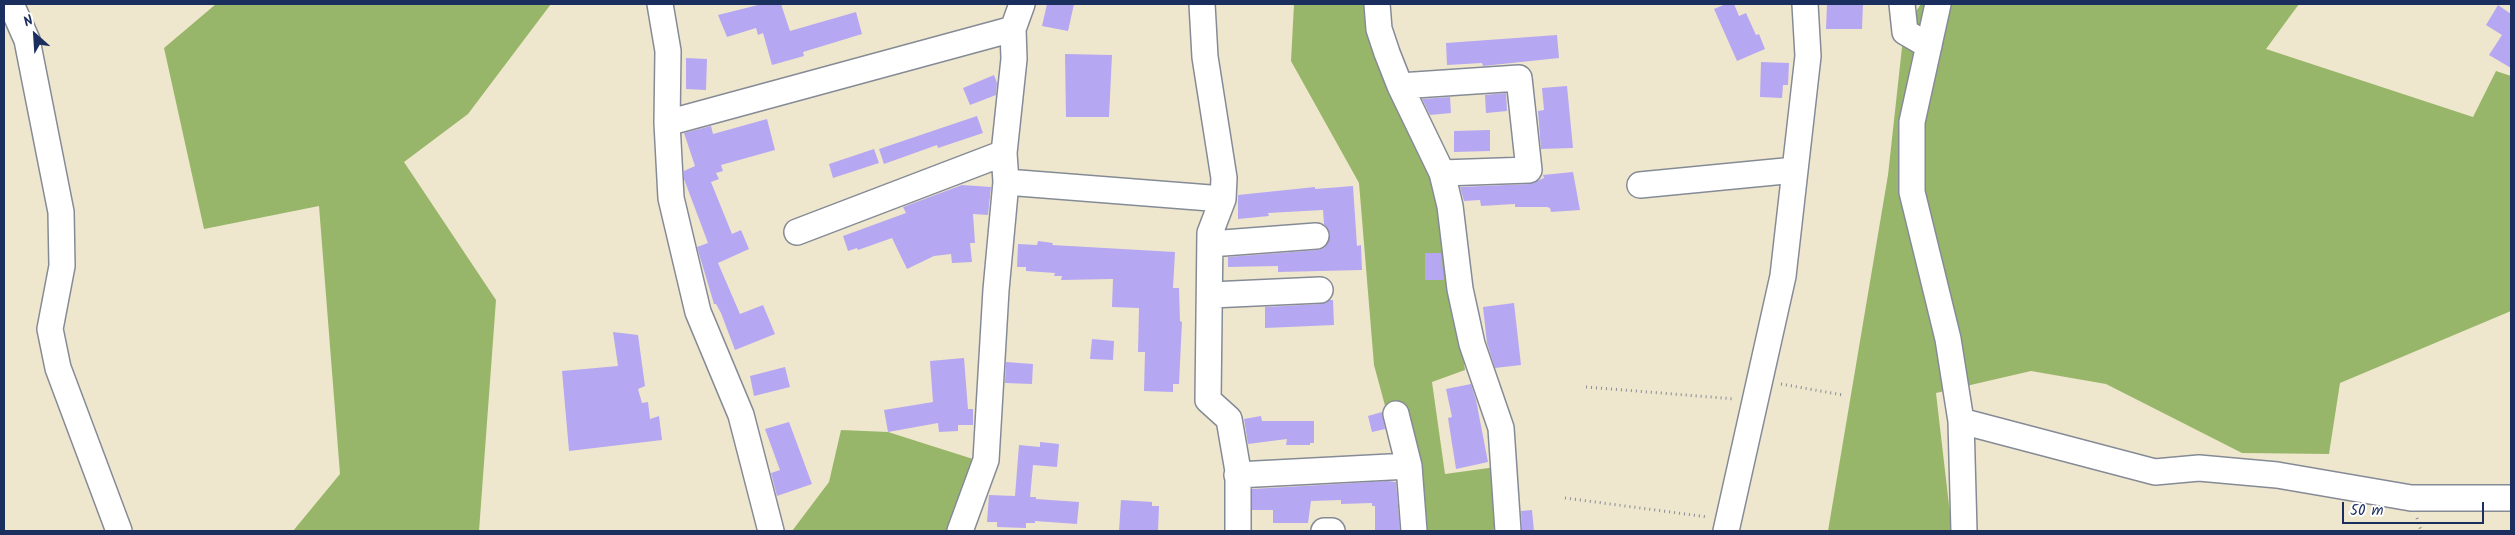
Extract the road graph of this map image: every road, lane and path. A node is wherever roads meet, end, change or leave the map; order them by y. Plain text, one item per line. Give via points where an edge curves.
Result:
1 (11, 4) edge
2 (662, 4) edge
3 (1022, 4) edge
4 (1202, 4) edge
5 (1377, 4) edge
6 (1805, 4) edge
7 (1902, 4) edge
8 (1938, 4) edge
9 (1013, 29) junction
10 (1929, 46) junction
11 (1400, 86) junction
12 (668, 123) junction
13 (1004, 154) junction
14 (1795, 170) junction
15 (1442, 173) junction
16 (1006, 182) junction
17 (1640, 185) dead end
18 (1223, 199) junction
19 (797, 232) dead end
20 (1316, 236) dead end
21 (1210, 244) junction
22 (1320, 290) dead end
23 (1210, 296) junction
24 (1586, 387) dead end
25 (1759, 390) junction
26 (1843, 395) dead end
27 (1396, 414) dead end
28 (1961, 421) junction
29 (1408, 466) junction
30 (1237, 475) junction
31 (1565, 498) dead end
32 (2511, 498) edge
33 (1727, 525) edge
34 (119, 531) edge
35 (771, 531) edge
36 (960, 531) edge
37 (1238, 531) edge
38 (1324, 531) edge
39 (1332, 531) edge
40 (1414, 531) edge
41 (1508, 531) edge
42 (1964, 531) edge

1 - 34 street via 28,48 61,212 62,266 50,329 54,349 58,368
2 - 12 street via 668,52
3 - 9 street
4 - 18 street via 1205,57 1224,178
5 - 11 street via 1379,29
6 - 14 street via 1808,56
7 - 10 street via 1905,32
8 - 10 street
9 - 12 street
9 - 13 street via 1014,59
10 - 28 street via 1912,122 1912,192 1948,340
11 - 15 street
11 - 15 street via 1519,78 1529,170
12 - 35 street via 671,198 698,312 741,415
13 - 16 street
13 - 19 street
14 - 17 street
14 - 25 street via 1783,276
15 - 41 street via 1472,344 1501,428
16 - 18 street
16 - 36 street via 986,460
18 - 21 street via 1210,233
20 - 21 street
21 - 23 street
22 - 23 street
23 - 30 street via 1208,400 1229,419
24 - 25 path
25 - 26 path
25 - 33 street
27 - 29 street
28 - 32 street via 2155,472 2199,468 2278,475 2412,498
28 - 42 street
29 - 30 street
29 - 40 street
30 - 37 street
31 - 33 path
38 - 39 street

